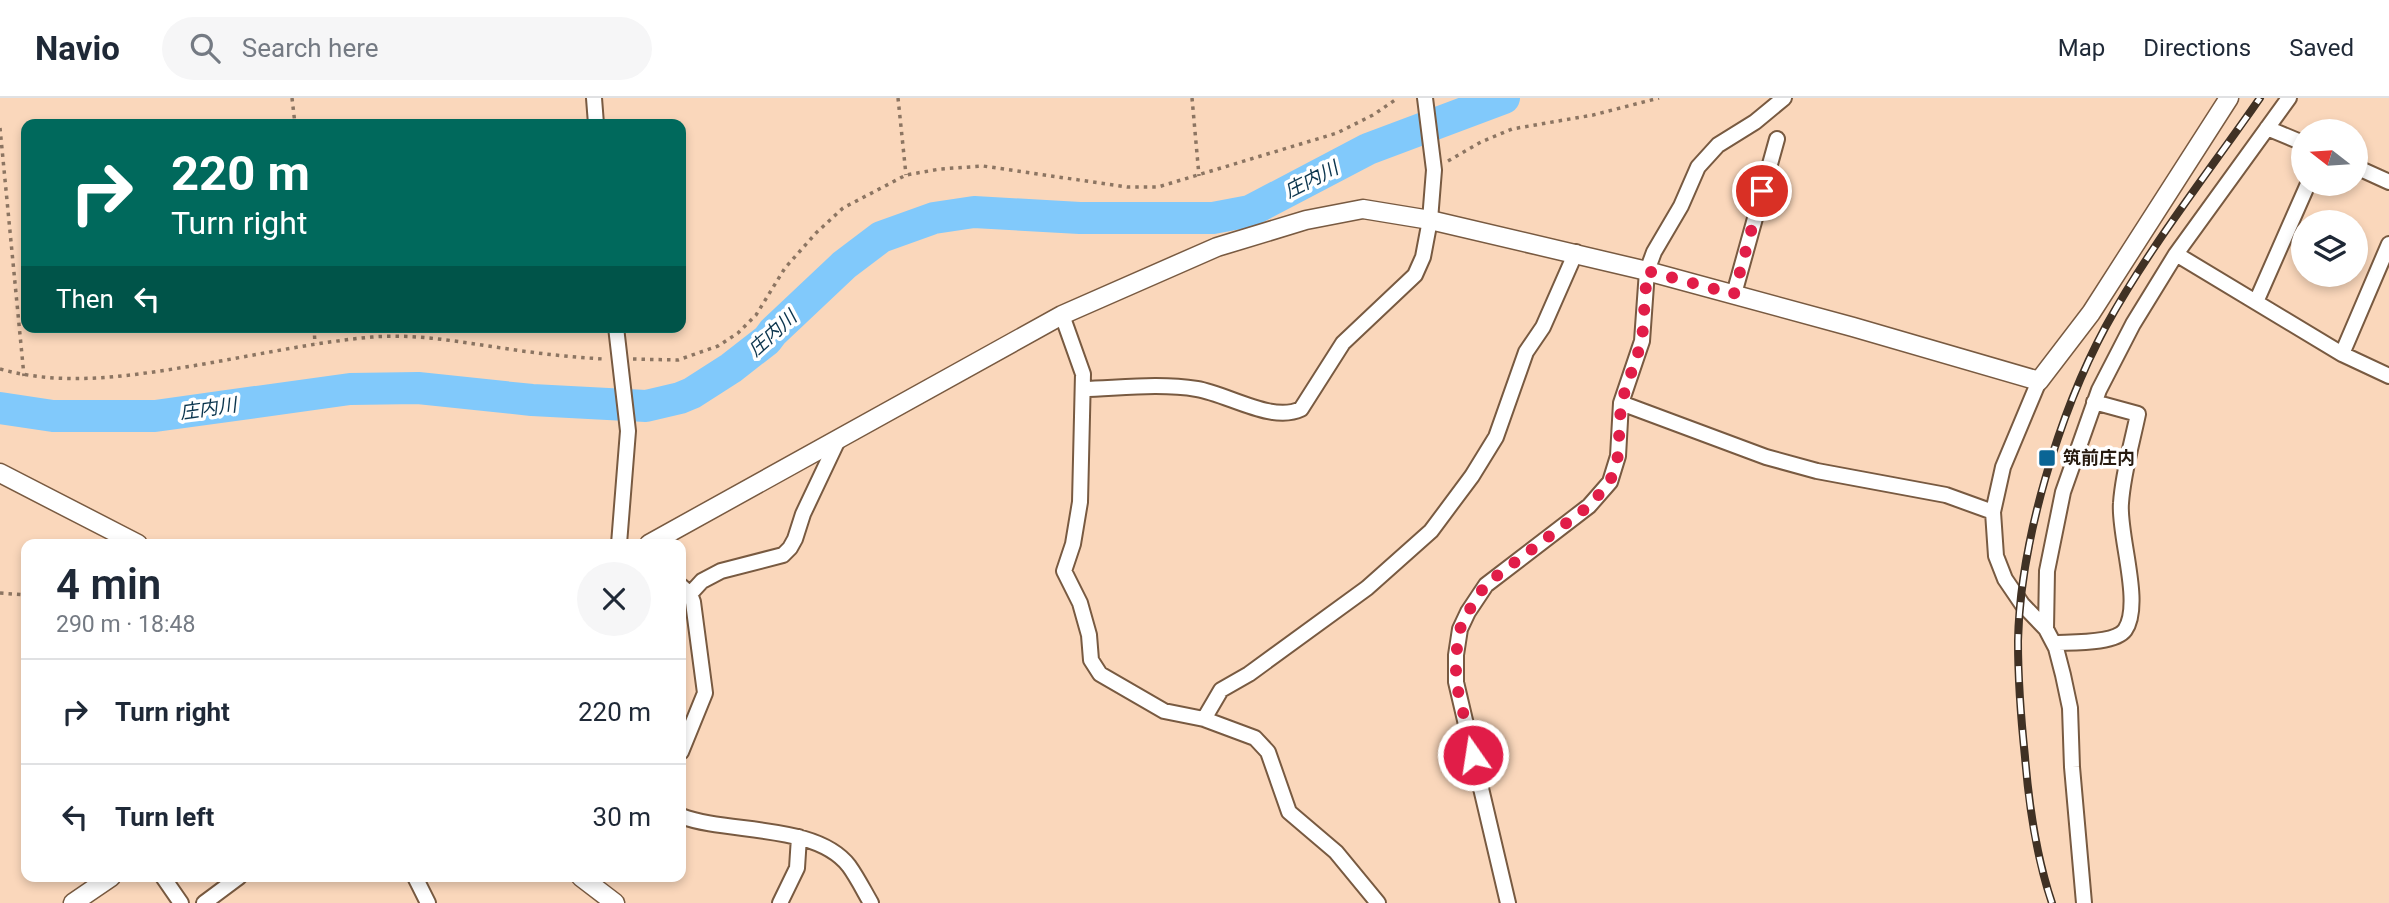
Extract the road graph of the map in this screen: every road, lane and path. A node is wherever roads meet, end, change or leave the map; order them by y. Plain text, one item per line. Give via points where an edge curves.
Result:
1 (292, 98) edge
2 (594, 98) edge
3 (898, 98) edge
4 (1192, 98) edge
5 (1398, 98) edge
6 (1425, 98) edge
7 (1659, 98) edge
8 (1784, 98) edge
9 (2229, 98) edge
10 (2289, 98) edge
11 (294, 119) edge
12 (596, 119) edge
13 (0, 128) edge
14 (2267, 128) junction
15 (1777, 139) dead end
16 (2291, 139) edge
17 (1434, 170) junction
18 (2368, 172) edge
19 (906, 175) junction
20 (1199, 176) junction
21 (2389, 181) edge
22 (2303, 196) edge
23 (1430, 220) junction
24 (2389, 244) edge
25 (1576, 253) junction
26 (2176, 254) junction
27 (1647, 271) junction
28 (1734, 294) junction
29 (2256, 302) junction
30 (1062, 315) junction
31 (314, 333) edge
32 (617, 333) edge
33 (315, 344) junction
34 (2342, 354) junction
35 (619, 361) junction
36 (0, 369) edge
37 (24, 376) junction
38 (2389, 376) edge
39 (2039, 381) junction
40 (1083, 389) junction
41 (2094, 402) junction
42 (1621, 403) junction
43 (838, 440) junction
44 (0, 473) edge
45 (1993, 512) junction
46 (128, 539) edge
47 (619, 539) edge
48 (658, 539) edge
49 (686, 590) edge
50 (0, 593) edge
51 (21, 595) edge
52 (2046, 629) junction
53 (2054, 643) junction
54 (1204, 719) junction
55 (686, 740) edge
56 (686, 817) edge
57 (799, 837) junction
58 (104, 882) edge
59 (166, 882) edge
60 (232, 882) edge
61 (418, 882) edge
62 (588, 882) edge
63 (73, 903) edge
64 (181, 903) edge
65 (204, 903) edge
66 (428, 903) edge
67 (615, 903) edge
68 (780, 903) edge
69 (871, 903) edge
70 (1378, 903) edge
71 (1508, 903) edge
72 (2084, 903) edge

1 - 11 path
2 - 12 street
3 - 19 path
4 - 20 path
5 - 20 path via 1337,133
6 - 17 street
7 - 17 path via 1512,129
8 - 27 street via 1709,153
9 - 39 street via 2091,313
10 - 14 street
13 - 37 path
14 - 16 street
14 - 26 street
15 - 28 street
17 - 23 street
18 - 21 street
19 - 20 path via 983,166 1127,187 1158,187
19 - 35 path via 843,208 785,268 756,315 718,346 678,360
22 - 29 street
23 - 25 street
23 - 30 street via 1363,209 1306,220 1217,247
23 - 40 street via 1415,275 1343,343 1301,409 1291,414 1198,389
24 - 34 street
25 - 27 street
25 - 54 street via 1544,327 1526,352 1496,437 1431,531 1367,588 1221,690
26 - 29 street
26 - 41 street via 2133,324
27 - 28 street
27 - 42 street via 1642,341
28 - 39 street
29 - 34 street
30 - 40 street via 1083,374
30 - 43 street
31 - 33 path
32 - 35 street
33 - 35 path via 416,335
33 - 37 path via 133,375 66,380
34 - 38 street
35 - 47 street via 628,431
36 - 37 path
39 - 45 street via 2003,467
40 - 54 street via 1080,502 1064,571 1080,603 1091,660 1100,674 1164,711
41 - 52 street via 2063,492 2047,571
41 - 53 street via 2138,414 2120,504 2132,603 2125,631 2115,638
42 - 45 street via 1766,457 1946,495
42 - 71 street via 1618,456 1610,482 1589,506 1486,584 1460,629 1456,682
43 - 48 street
43 - 49 street via 783,555 721,571
44 - 46 street
45 - 52 street via 1996,556 2005,579
49 - 55 street via 705,692
50 - 51 path
52 - 53 street
53 - 72 street via 2070,708
54 - 70 street via 1255,738 1268,752 1289,812 1336,852
56 - 57 street
57 - 68 street via 797,868
57 - 69 street via 848,864
58 - 63 street
59 - 64 street
60 - 65 street
61 - 66 street
62 - 67 street

